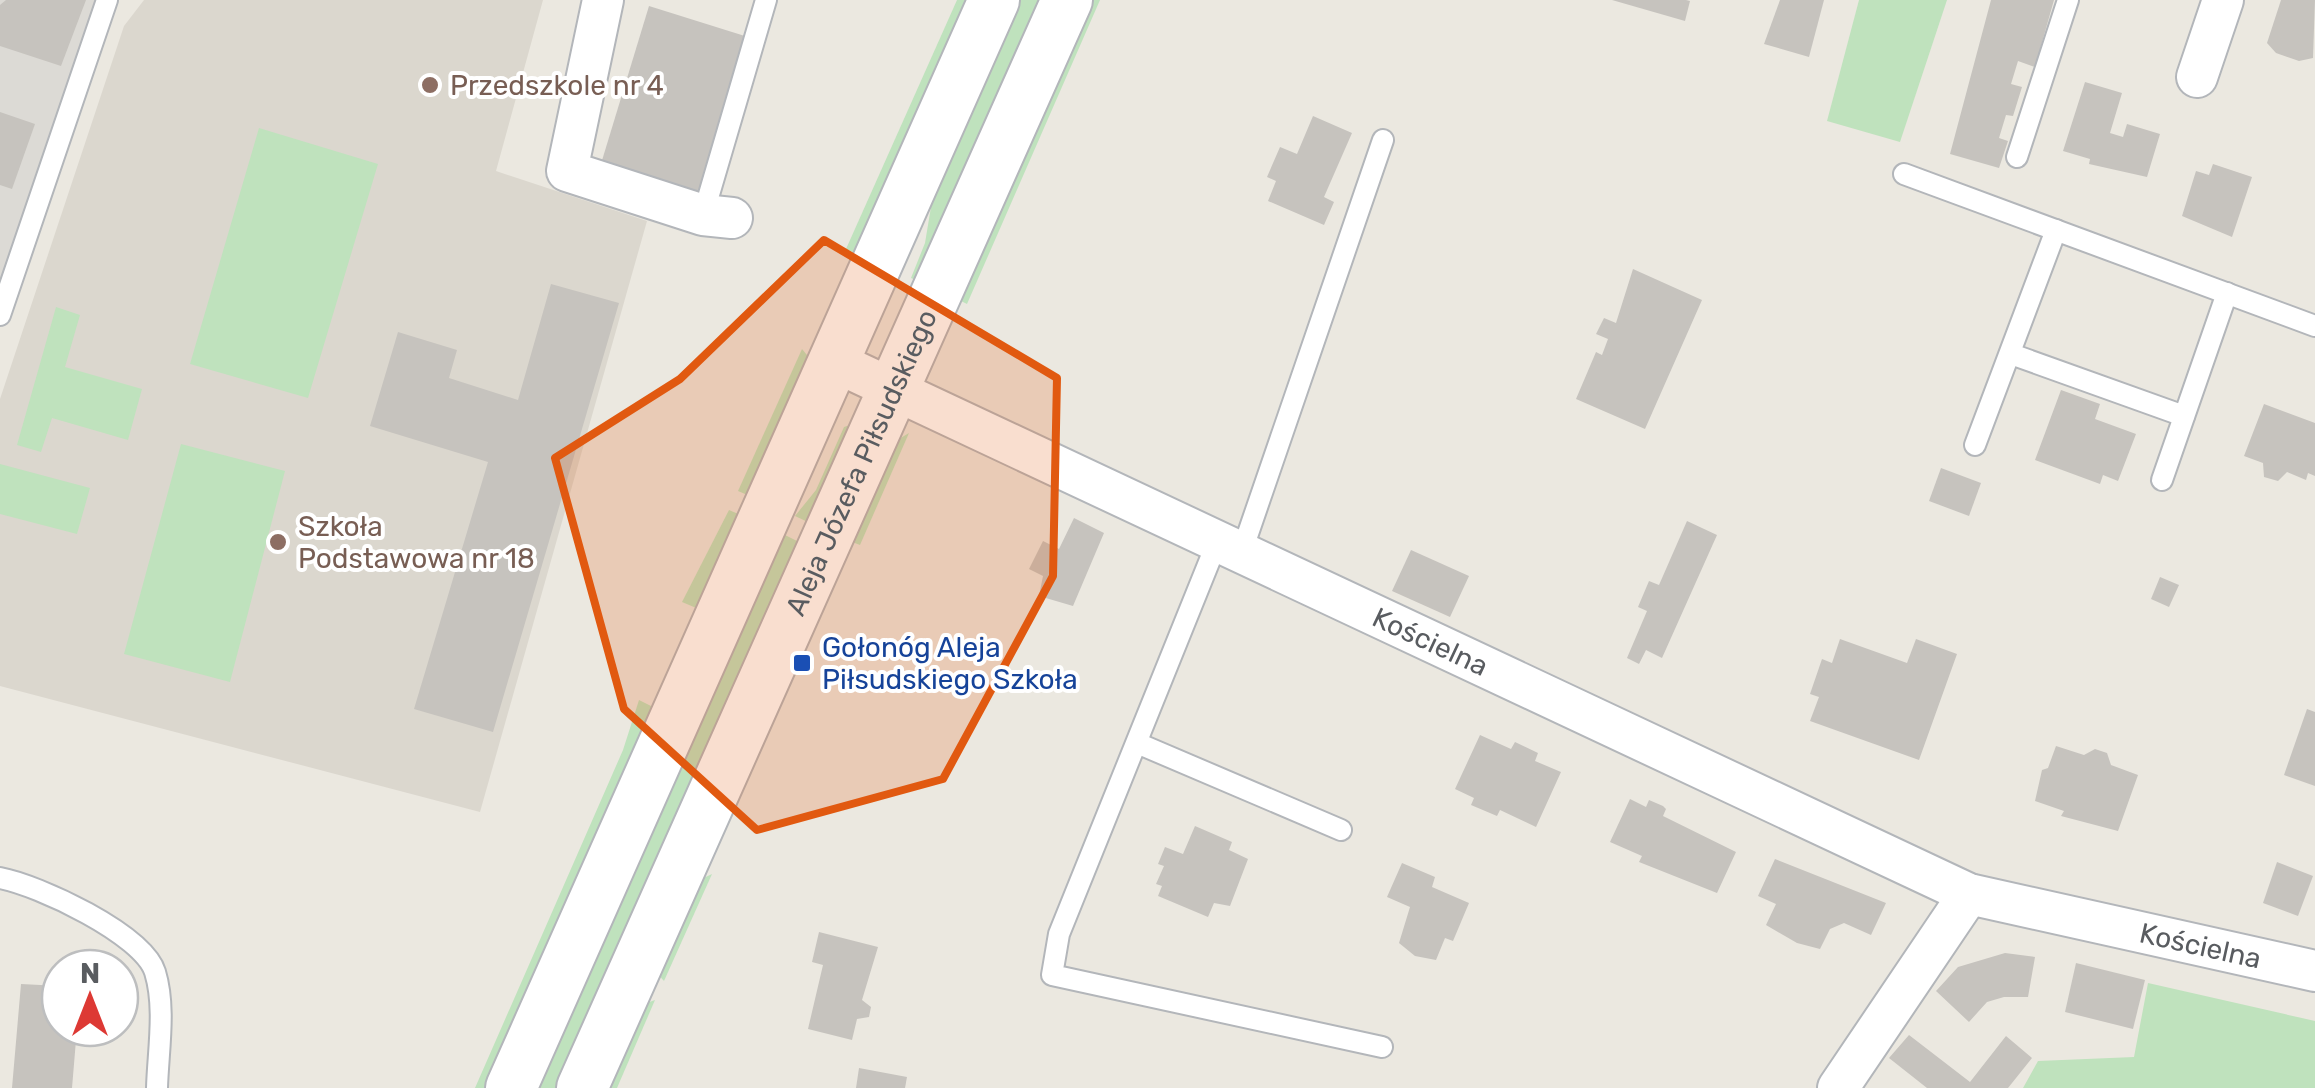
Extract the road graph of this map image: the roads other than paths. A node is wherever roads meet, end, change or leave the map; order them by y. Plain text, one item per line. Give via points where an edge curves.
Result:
1 (107, 0) edge
2 (603, 0) edge
3 (766, 0) edge
4 (994, 0) edge
5 (1067, 0) edge
6 (2068, 0) edge
7 (2223, 0) edge
8 (2197, 77) dead end
9 (1383, 140) dead end
10 (2017, 157) dead end
11 (1904, 174) dead end
12 (717, 216) joint
13 (2056, 230) junction
14 (2227, 294) junction
15 (0, 315) edge
16 (2315, 326) edge
17 (2011, 354) junction
18 (833, 360) junction
19 (894, 388) junction
20 (2184, 416) junction
21 (1975, 444) dead end
22 (2162, 480) dead end
23 (1230, 546) junction
24 (1137, 742) junction
25 (1340, 830) dead end
26 (0, 878) edge
27 (1968, 894) junction
28 (2315, 971) edge
29 (1382, 1047) dead end
30 (157, 1088) edge
31 (511, 1088) edge
32 (582, 1088) edge
33 (1838, 1088) edge

1 - 15 lane
2 - 12 street via 567,171
3 - 12 lane
4 - 18 street
5 - 19 street, Aleja Józefa Piłsudskiego
6 - 10 lane
7 - 8 street
9 - 23 lane
11 - 13 lane
13 - 14 lane
13 - 17 lane
14 - 16 lane
14 - 20 lane
17 - 20 lane
17 - 21 lane
18 - 19 street, Kościelna
18 - 31 street
19 - 23 street, Kościelna
19 - 32 street, Aleja Józefa Piłsudskiego
20 - 22 lane
23 - 24 lane
23 - 27 street, Kościelna
24 - 25 lane
24 - 29 lane via 1058,934 1052,975
26 - 30 lane via 105,923 154,968 160,996
27 - 28 street, Kościelna
27 - 33 street

